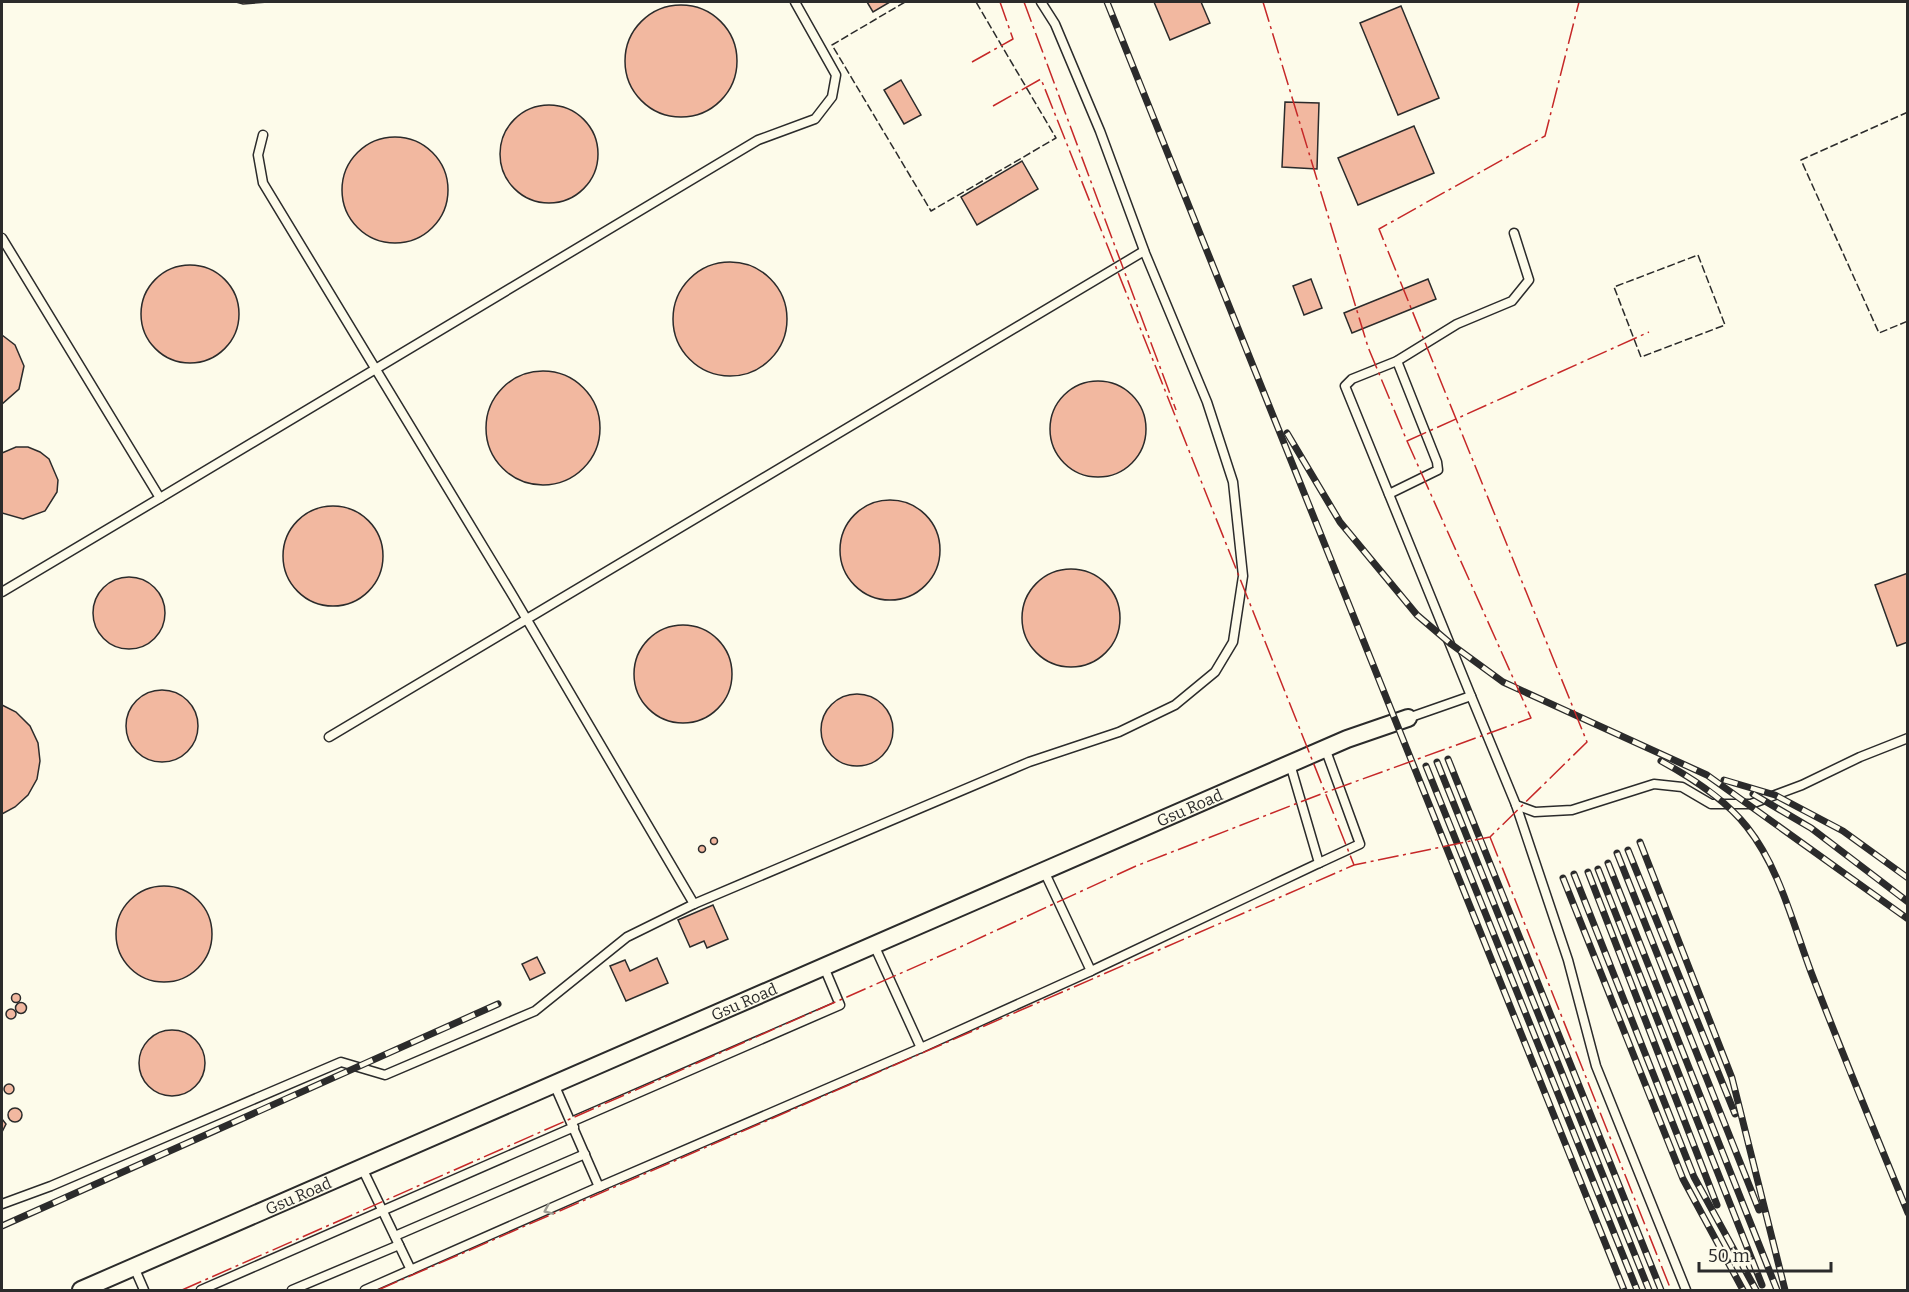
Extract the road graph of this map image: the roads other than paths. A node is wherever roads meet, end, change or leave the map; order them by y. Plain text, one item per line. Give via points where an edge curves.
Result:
1 (795, 2) edge
2 (1041, 2) edge
3 (263, 135) dead end
4 (1514, 233) dead end
5 (2, 238) edge
6 (10, 251) junction
7 (1144, 251) junction
8 (2, 256) edge
9 (1397, 361) junction
10 (375, 369) junction
11 (1389, 494) junction
12 (160, 498) junction
13 (2, 592) edge
14 (526, 619) junction
15 (1471, 696) junction
16 (1407, 718) joint
17 (329, 737) dead end
18 (1908, 738) edge
19 (1325, 748) junction
20 (1290, 764) junction
21 (1516, 805) junction
22 (1319, 863) junction
23 (1044, 871) junction
24 (694, 904) junction
25 (874, 945) junction
26 (824, 967) junction
27 (1091, 971) junction
28 (921, 1048) junction
29 (554, 1084) junction
30 (572, 1125) junction
31 (585, 1154) junction
32 (362, 1168) junction
33 (601, 1186) junction
34 (2, 1204) edge
35 (383, 1211) junction
36 (397, 1241) junction
37 (134, 1267) junction
38 (411, 1270) junction
39 (107, 1285) edge
40 (81, 1290) edge
41 (144, 1290) edge
42 (201, 1290) edge
43 (292, 1290) edge
44 (365, 1290) edge
45 (1686, 1290) edge

1 - 10 lane via 836,75 832,97 815,119 758,140
2 - 7 lane via 1055,24 1100,131
3 - 10 lane via 258,155 263,183
4 - 9 lane via 1529,280 1512,301 1457,324
5 - 6 lane
6 - 8 lane
6 - 12 lane
7 - 14 lane
7 - 24 lane via 1207,402 1233,482 1243,576 1233,642 1215,672 1175,705 1119,732 1029,762
9 - 11 lane via 1438,470
9 - 11 lane via 1352,379 1346,386
10 - 12 lane
10 - 14 lane
11 - 15 lane
12 - 13 lane
14 - 17 lane
14 - 24 lane
15 - 16 lane
15 - 21 lane
16 - 19 street, Gsu Road
18 - 21 lane via 1751,804 1711,804 1682,787 1654,784 1572,810 1535,812
19 - 20 street, Gsu Road
19 - 22 lane via 1360,844
20 - 22 lane
20 - 23 street, Gsu Road
21 - 45 lane via 1568,960 1596,1066
22 - 27 lane
23 - 25 street, Gsu Road
23 - 27 lane
24 - 34 lane via 627,937 535,1011 385,1075 341,1062
25 - 26 street, Gsu Road
25 - 28 lane
26 - 29 street, Gsu Road
26 - 30 lane via 840,1005
27 - 28 lane
28 - 33 lane
29 - 30 lane
29 - 32 street, Gsu Road
30 - 31 lane
30 - 35 lane
31 - 33 lane
31 - 36 lane
32 - 35 lane
32 - 37 street, Gsu Road
33 -> 38 lane
35 - 36 lane
35 - 42 lane
36 - 38 lane
36 - 43 lane
37 - 39 street, Gsu Road
37 - 41 lane
38 - 44 lane
39 - 40 street, Gsu Road

